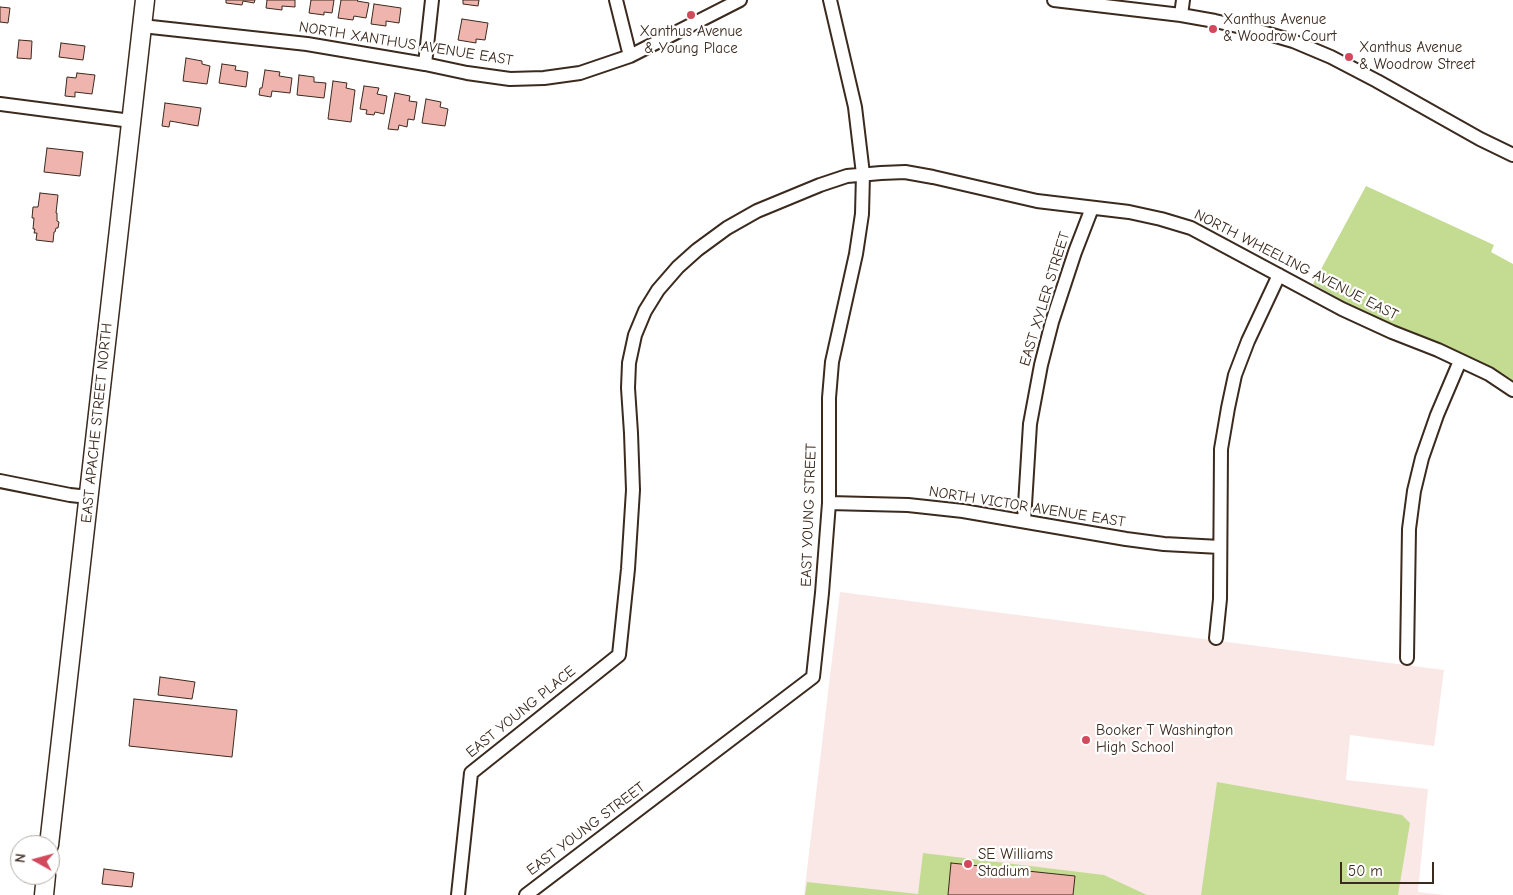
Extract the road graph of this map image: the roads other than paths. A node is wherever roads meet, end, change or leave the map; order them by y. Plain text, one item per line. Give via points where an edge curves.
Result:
1 (145, 0) edge
2 (432, 0) edge
3 (616, 0) edge
4 (740, 0) edge
5 (830, 0) edge
6 (1054, 0) edge
7 (1183, 0) edge
8 (1181, 15) junction
9 (142, 26) junction
10 (630, 56) junction
11 (425, 64) junction
12 (0, 104) edge
13 (131, 121) junction
14 (1512, 152) edge
15 (863, 174) junction
16 (1092, 208) junction
17 (1279, 275) junction
18 (1460, 361) junction
19 (1513, 390) edge
20 (0, 481) edge
21 (89, 497) junction
22 (829, 503) junction
23 (1024, 521) junction
24 (1220, 547) junction
25 (628, 568) joint
26 (1216, 638) dead end
27 (1407, 658) dead end
28 (51, 835) edge
29 (458, 895) edge
30 (526, 895) edge

1 - 9 main road, EAST APACHE STREET NORTH
2 - 11 street
3 - 10 street
4 - 10 street, NORTH XANTHUS AVENUE EAST
5 - 15 street, EAST YOUNG STREET via 855,107
6 - 8 street
7 - 8 street
8 - 14 street via 1255,30 1331,57 1480,139
9 - 11 street, NORTH XANTHUS AVENUE EAST via 307,44
9 - 13 main road, EAST APACHE STREET NORTH
10 - 11 street, NORTH XANTHUS AVENUE EAST via 580,73 544,78 510,79
12 - 13 street
13 - 21 main road, EAST APACHE STREET NORTH
15 - 16 street, NORTH WHEELING AVENUE EAST via 905,172 1037,201
15 - 22 street, EAST YOUNG STREET via 856,254 832,362
15 - 25 street, NORTH WHEELING AVENUE EAST via 820,185 757,211 727,228 678,267 645,311 635,335 629,371 633,490
16 - 17 street, NORTH WHEELING AVENUE EAST via 1129,212 1191,228
16 - 23 street, EAST XYLER STREET via 1055,313 1041,365 1030,424
17 - 18 street, NORTH WHEELING AVENUE EAST via 1342,309
17 - 24 street via 1235,374 1221,449
18 - 19 street, NORTH WHEELING AVENUE EAST via 1489,374
18 - 27 street via 1436,415 1414,491 1409,529
20 - 21 street
21 - 28 main road, EAST APACHE STREET NORTH
22 - 23 street, NORTH VICTOR AVENUE EAST via 908,505
22 - 30 street, EAST YOUNG STREET via 813,677
23 - 24 street, NORTH VICTOR AVENUE EAST via 1126,539
24 - 26 street
25 - 29 street, EAST YOUNG PLACE via 619,655 471,773

